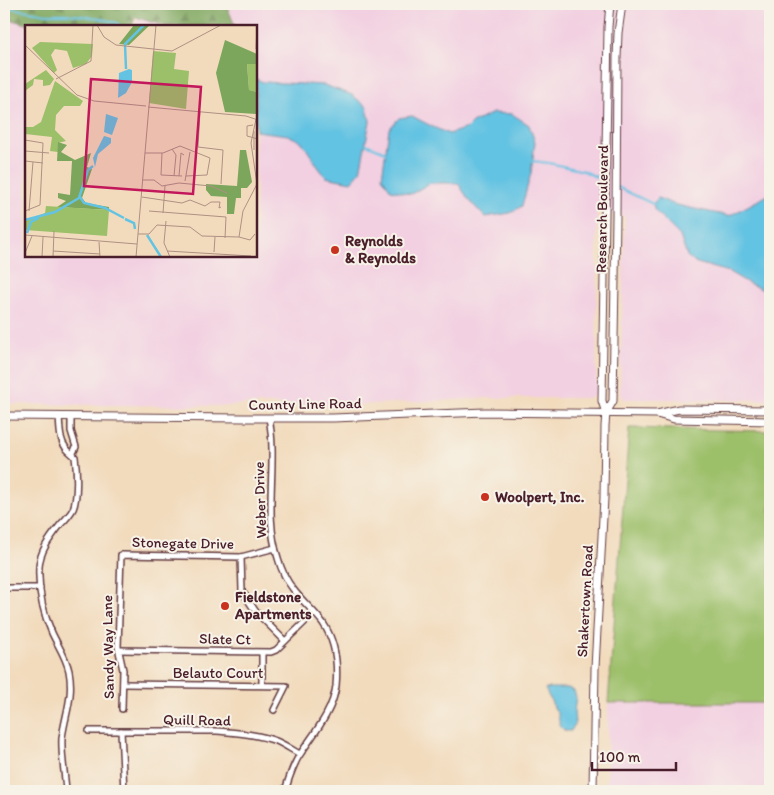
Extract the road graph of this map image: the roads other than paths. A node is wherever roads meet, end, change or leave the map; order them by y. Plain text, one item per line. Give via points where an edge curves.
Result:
1 (610, 4) edge
2 (622, 4) edge
3 (770, 410) edge
4 (606, 413) junction
5 (656, 414) junction
6 (4, 416) edge
7 (59, 416) junction
8 (71, 417) junction
9 (268, 418) junction
10 (770, 421) edge
11 (73, 453) junction
12 (275, 548) junction
13 (120, 555) joint
14 (241, 557) junction
15 (4, 588) edge
16 (40, 588) junction
17 (314, 613) junction
18 (285, 641) junction
19 (119, 650) junction
20 (262, 652) junction
21 (122, 684) junction
22 (262, 685) junction
23 (122, 709) dead end
24 (274, 710) dead end
25 (89, 731) dead end
26 (121, 731) junction
27 (300, 754) junction
28 (66, 791) edge
29 (124, 791) edge
30 (285, 791) edge
31 (594, 791) edge

1 - 4 main road, Research Boulevard via 602,401
2 - 4 main road, Research Boulevard via 618,33 613,401
3 - 5 main road via 679,408
4 - 5 main road
4 - 9 main road, County Line Road via 485,412
4 - 31 main road, Shakertown Road via 595,668
5 - 10 main road via 674,419
6 - 7 main road, County Line Road
7 - 8 main road, County Line Road
7 - 11 street via 63,443
8 - 9 main road, County Line Road
8 - 11 street via 76,447
9 - 12 street, Weber Drive
11 - 16 street via 76,462 75,504 44,548 40,562
12 - 14 street, Stonegate Drive
12 - 17 street, Weber Drive via 293,589
13 - 14 street, Stonegate Drive
13 - 19 street, Sandy Way Lane
14 - 18 street via 242,591 256,612
15 - 16 street
16 - 28 street via 45,617 66,662 71,686 62,741
17 - 18 street, Slate Ct
17 - 27 street, Weber Drive via 324,624 331,640 336,658 336,688 321,723
18 - 20 street, Slate Ct via 276,650
19 - 20 street, Slate Ct
19 - 21 street, Sandy Way Lane
20 - 22 street
21 - 22 street, Belauto Court
21 - 23 street, Sandy Way Lane
22 - 24 street, Belauto Court via 286,686
25 - 26 street, Quill Road
26 - 27 street, Quill Road via 238,733 276,742
26 - 29 street
27 - 30 street, Weber Drive

